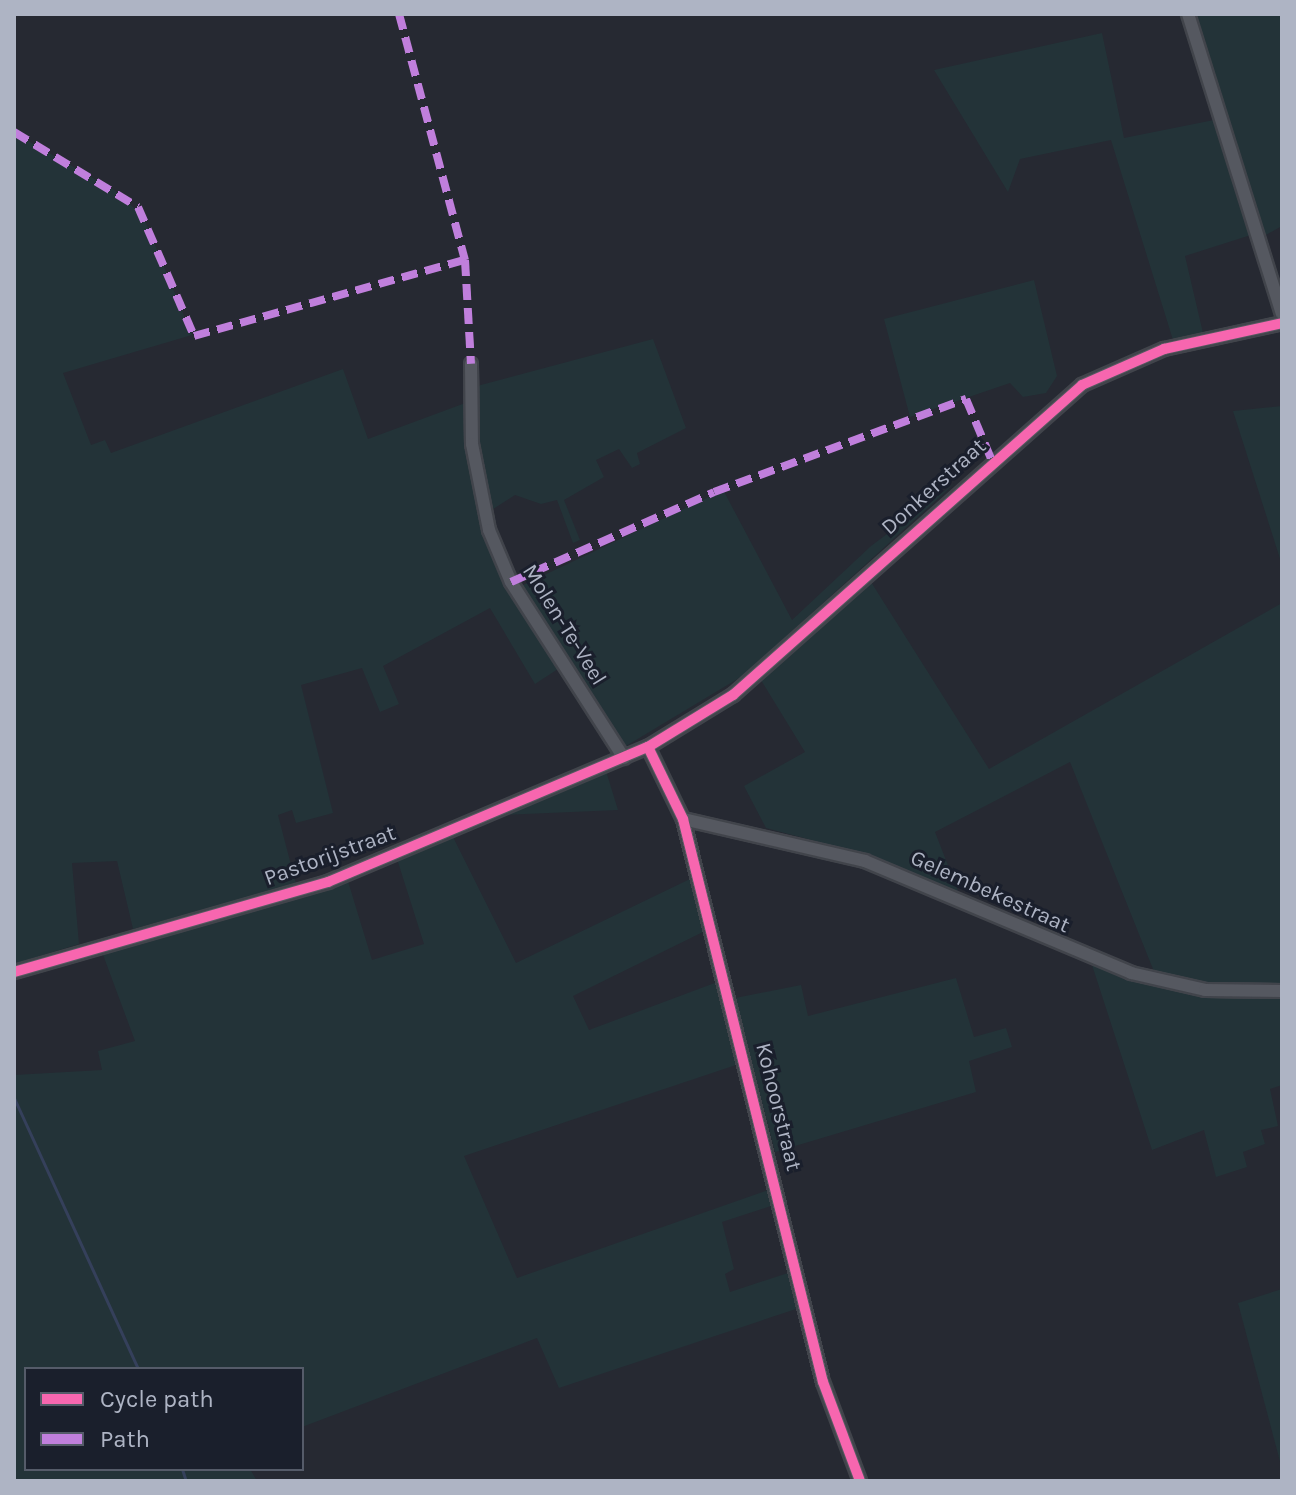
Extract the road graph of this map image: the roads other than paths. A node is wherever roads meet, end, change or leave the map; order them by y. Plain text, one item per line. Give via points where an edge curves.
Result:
1 (1188, 14) edge
2 (1282, 314) edge
3 (1282, 323) edge
4 (471, 364) dead end
5 (648, 747) junction
6 (624, 758) junction
7 (683, 819) junction
8 (14, 972) edge
9 (1282, 991) edge
10 (860, 1481) edge

1 - 2 street
3 - 5 street, Donkerstraat via 1164,349 1082,385 733,695
4 - 6 street, Molen-Te-Veel via 472,444 489,530 511,582
5 - 6 street, Pastorijstraat
5 - 7 street, Kohoorstraat
6 - 8 street, Pastorijstraat via 328,882
7 - 9 street, Gelembekestraat via 865,861 1143,977 1205,990
7 - 10 street, Kohoorstraat via 820,1370

